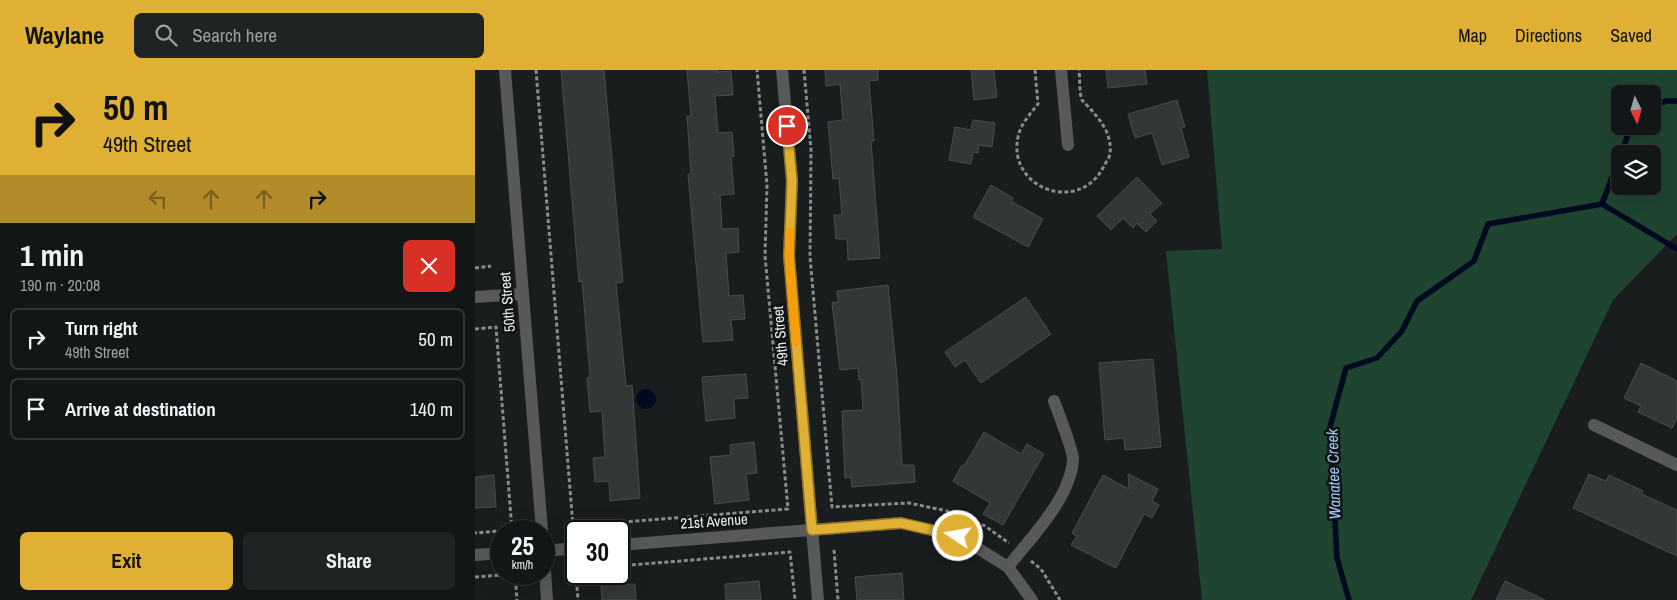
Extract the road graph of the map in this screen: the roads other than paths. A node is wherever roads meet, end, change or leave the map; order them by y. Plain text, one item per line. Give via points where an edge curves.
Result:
1 (505, 70) edge
2 (783, 70) edge
3 (1061, 70) edge
4 (1068, 145) dead end
5 (523, 294) junction
6 (475, 298) edge
7 (1054, 401) dead end
8 (1594, 425) dead end
9 (1677, 466) edge
10 (541, 520) edge
11 (812, 530) junction
12 (630, 544) edge
13 (490, 554) edge
14 (475, 555) edge
15 (1009, 566) junction
16 (546, 585) edge
17 (547, 600) edge
18 (818, 600) edge
19 (1032, 600) edge

1 - 5 street, 50th Street
2 - 11 street, 49th Street via 792,181 789,256
3 - 4 street
5 - 6 street
5 - 10 street, 50th Street
7 - 15 street via 1073,458 1065,489
8 - 9 street
11 - 12 street, 21st Avenue
11 - 15 street, 21st Avenue via 901,523 958,536
11 - 18 street, 49th Street
13 - 14 street
15 - 19 street
16 - 17 street

